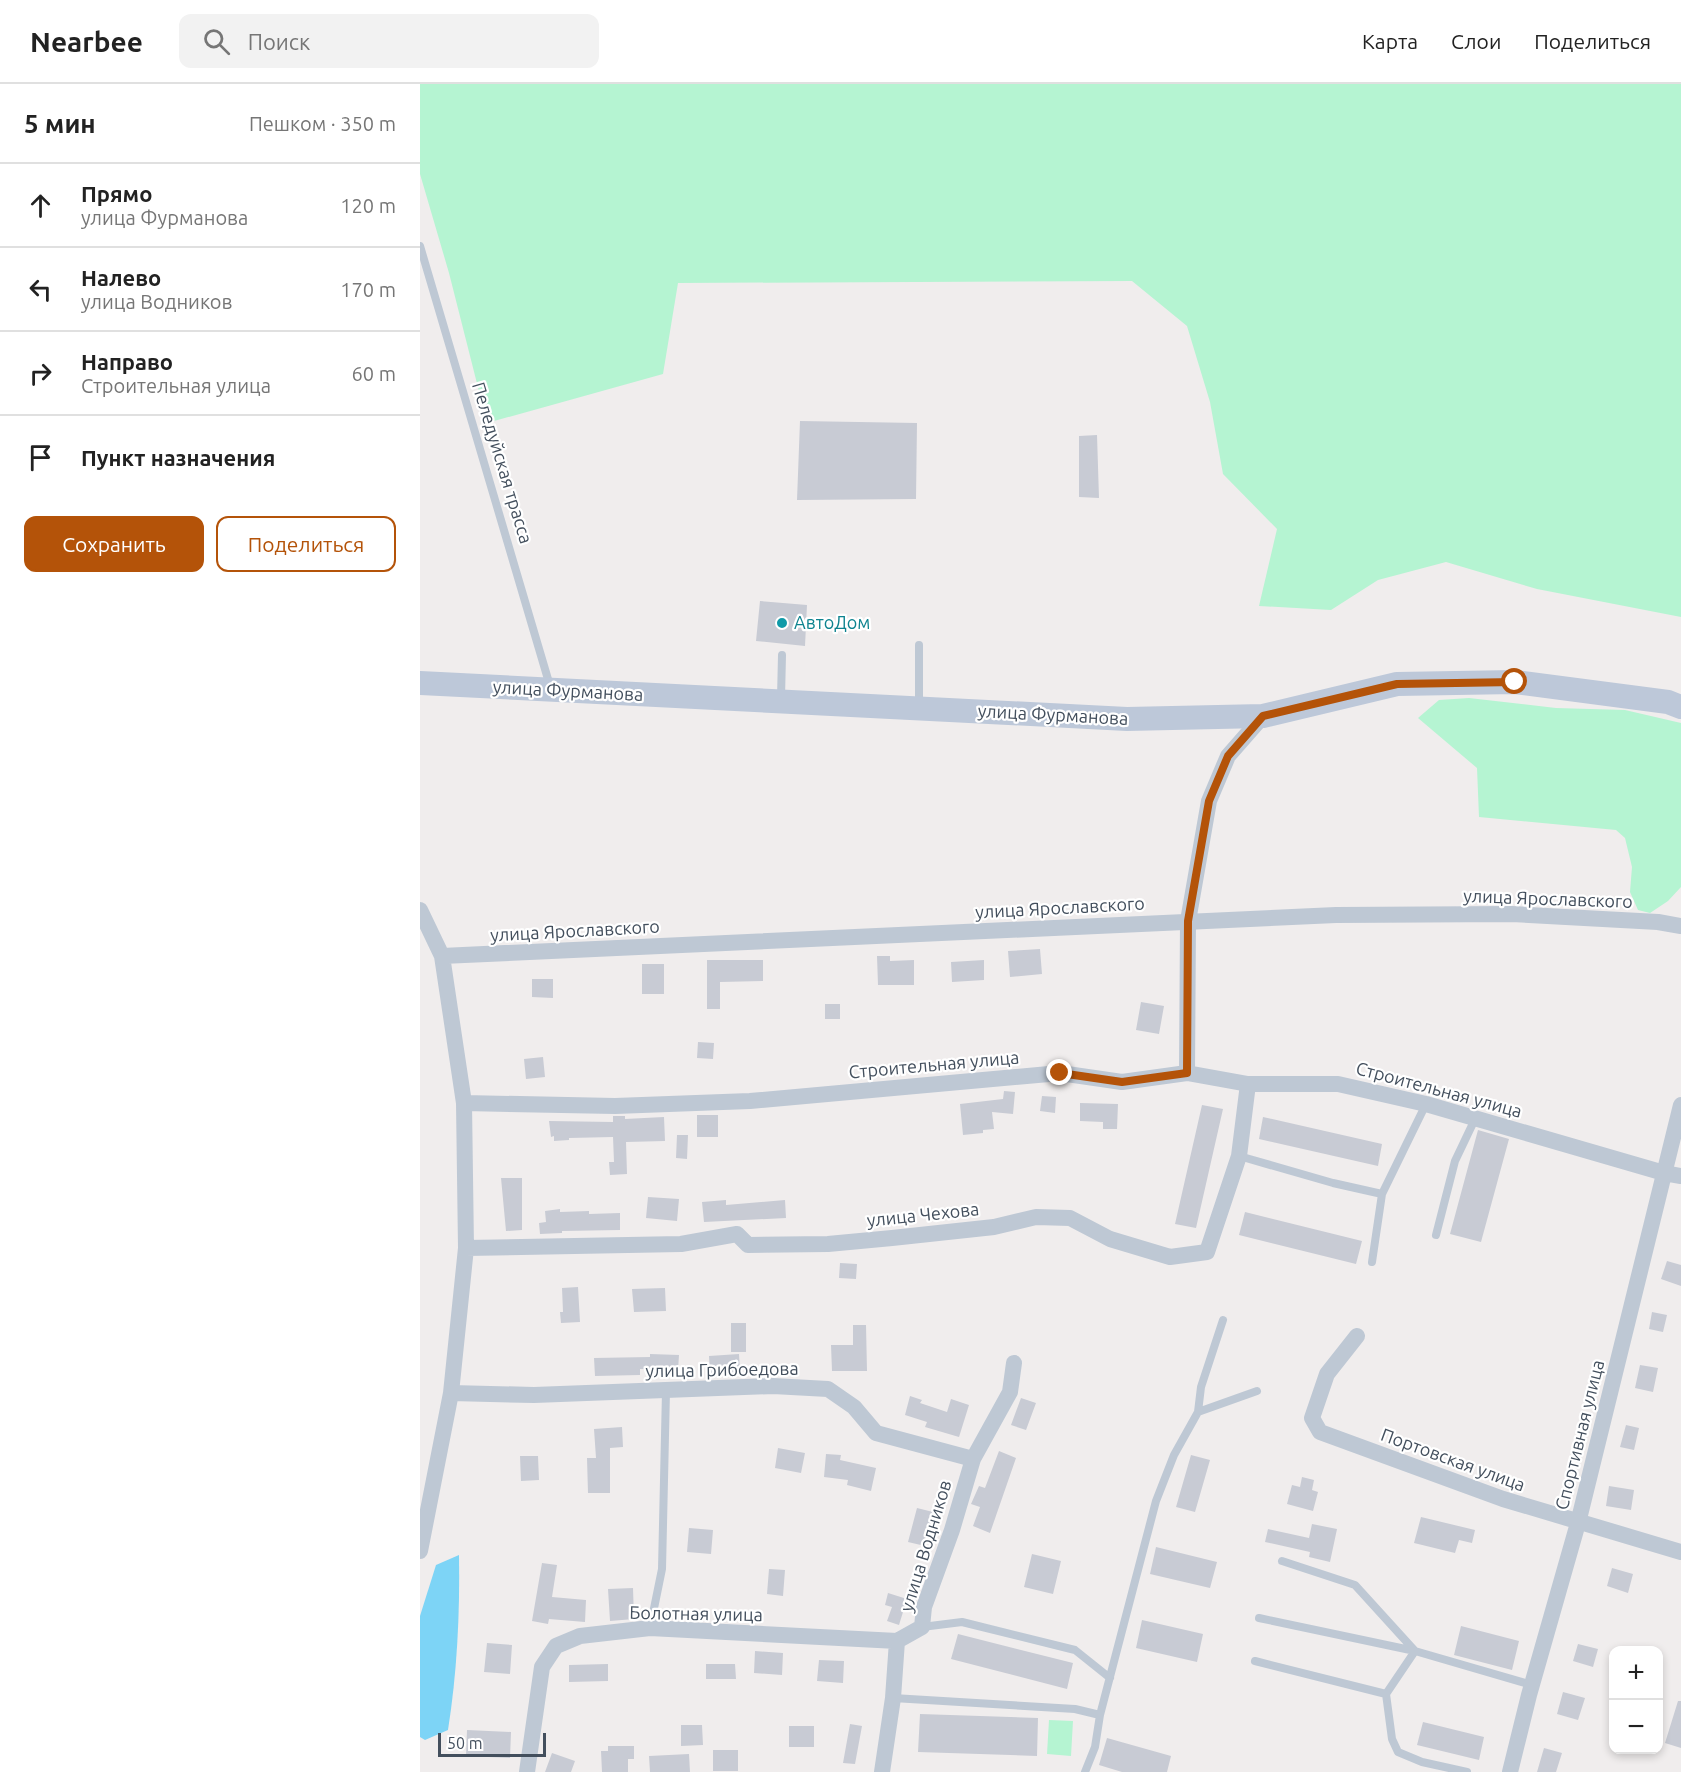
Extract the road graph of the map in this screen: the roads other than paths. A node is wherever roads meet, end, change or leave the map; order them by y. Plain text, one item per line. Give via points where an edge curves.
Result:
1 (420, 246) edge
2 (919, 645) dead end
3 (782, 655) dead end
4 (420, 683) edge
5 (552, 690) junction
6 (781, 701) junction
7 (1681, 707) edge
8 (919, 708) junction
9 (1263, 716) junction
10 (420, 910) edge
11 (1188, 921) junction
12 (1681, 926) edge
13 (442, 956) junction
14 (1187, 1073) junction
15 (1248, 1084) junction
16 (464, 1103) junction
17 (1426, 1104) junction
18 (1681, 1104) edge
19 (1475, 1119) junction
20 (1239, 1156) junction
21 (1664, 1173) junction
22 (1681, 1176) edge
23 (1382, 1194) junction
24 (1436, 1236) dead end
25 (466, 1248) junction
26 (1372, 1262) dead end
27 (1223, 1320) dead end
28 (1358, 1336) dead end
29 (1014, 1363) dead end
30 (666, 1391) junction
31 (1257, 1391) dead end
32 (451, 1393) junction
33 (1198, 1412) junction
34 (973, 1459) junction
35 (1578, 1523) junction
36 (420, 1551) edge
37 (1681, 1552) edge
38 (1282, 1561) dead end
39 (1259, 1618) dead end
40 (922, 1628) junction
41 (650, 1629) junction
42 (897, 1641) junction
43 (1416, 1651) junction
44 (1255, 1661) dead end
45 (1110, 1678) junction
46 (1532, 1685) junction
47 (1386, 1694) junction
48 (893, 1698) junction
49 (1100, 1715) junction
50 (527, 1772) edge
51 (882, 1772) edge
52 (1085, 1772) edge
53 (1467, 1772) edge
54 (1510, 1772) edge

1 - 5 lane, Пеледуйская трасса
2 - 8 lane
3 - 6 lane
4 - 5 main road, улица Фурманова
5 - 6 main road, улица Фурманова
6 - 8 main road, улица Фурманова
7 - 9 main road, улица Фурманова via 1668,702 1515,682 1397,684
8 - 9 main road, улица Фурманова via 1127,718
9 - 11 street via 1228,756 1209,801
10 - 13 street
11 - 12 street, улица Ярославского via 1512,914
11 - 13 street, улица Ярославского
11 - 14 street
13 - 16 street
14 - 15 street, Строительная улица
14 - 16 street, Строительная улица via 1122,1082 1060,1073 750,1101 615,1106
15 - 17 street, Строительная улица via 1338,1084
15 - 20 street, улица Чехова
16 - 25 street
17 - 19 street, Строительная улица
17 - 23 lane
18 - 21 street, Спортивная улица
19 - 21 street, Строительная улица
19 - 24 lane via 1455,1161
20 - 23 lane
20 - 25 street, улица Чехова via 1207,1252 1170,1257 1110,1239 1070,1218 1036,1217 994,1227 828,1244 748,1245 737,1234 681,1244
21 - 22 street, Строительная улица
21 - 35 street, Спортивная улица
23 - 26 lane
25 - 32 street
27 - 33 lane via 1201,1387
28 - 35 street, Портовская улица via 1327,1374 1312,1418 1320,1432
29 - 34 street, улица Водников via 1010,1392
30 - 32 street, улица Грибоедова
30 - 34 street, улица Грибоедова via 773,1386 828,1389 854,1407 876,1433
30 - 41 lane via 662,1569
31 - 33 lane
32 - 36 street
33 - 45 lane via 1174,1455 1156,1501
34 - 40 street, улица Водников via 924,1607
35 - 37 street, Портовская улица
35 - 46 street, Спортивная улица
38 - 43 lane via 1355,1585
39 - 43 lane
40 - 42 street, улица Водников
40 - 45 lane via 962,1622 1075,1650
41 - 42 street, Болотная улица
41 - 50 street, Болотная улица via 580,1636 556,1646 542,1667
42 - 48 street
43 - 46 lane
43 - 47 lane
44 - 47 lane
45 - 49 lane
46 - 54 street, Спортивная улица
47 - 53 lane via 1392,1739 1398,1752
48 - 49 lane via 1075,1709
48 - 51 street
49 - 52 lane via 1095,1747

